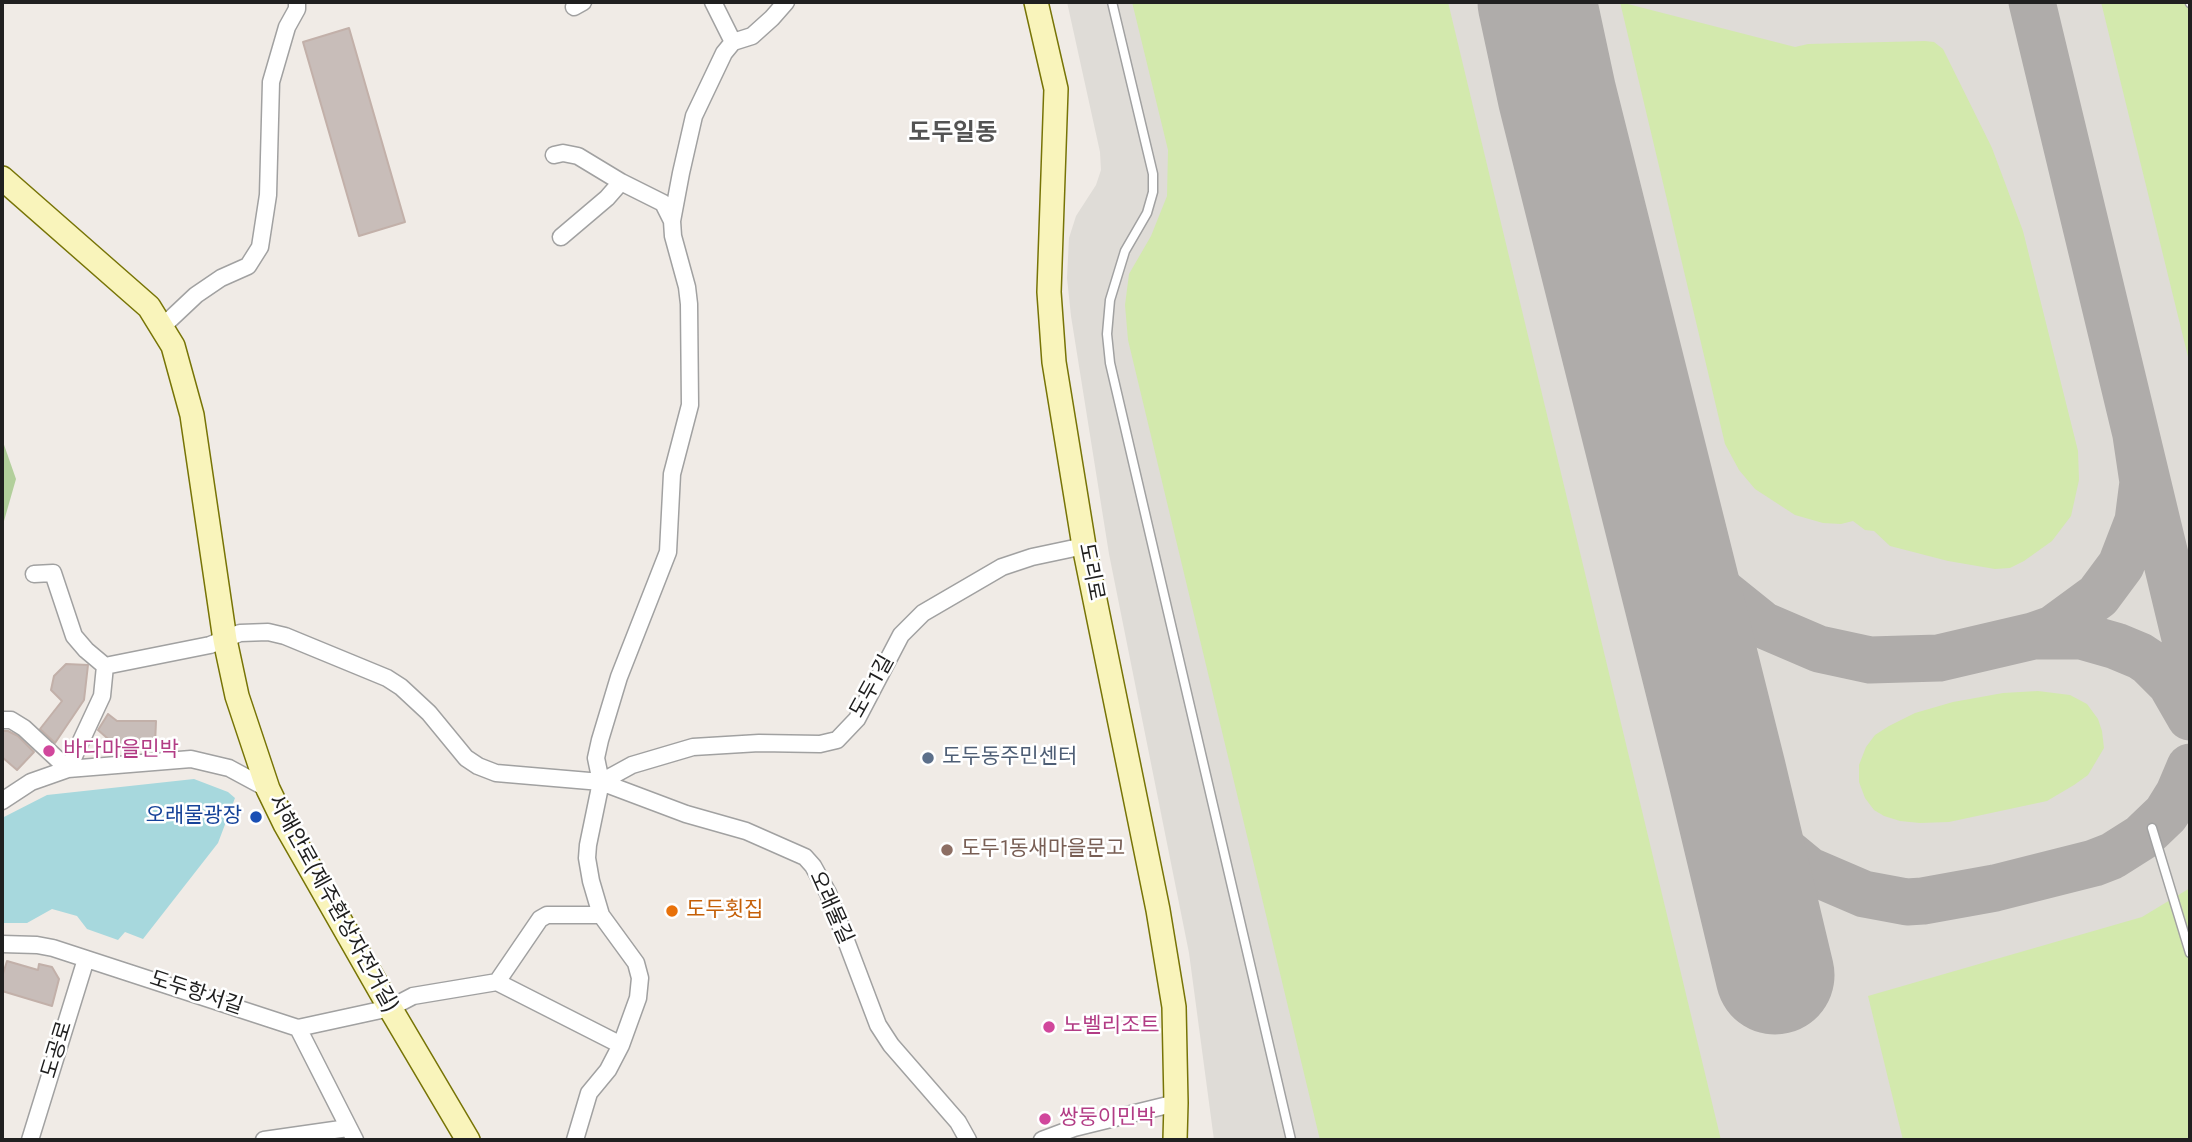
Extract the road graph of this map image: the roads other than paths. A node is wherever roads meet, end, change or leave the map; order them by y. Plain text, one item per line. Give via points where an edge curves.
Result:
1 (297, 2) edge
2 (713, 2) edge
3 (786, 2) edge
4 (1036, 2) edge
5 (1112, 2) edge
6 (733, 42) junction
7 (554, 155) dead end
8 (2, 178) edge
9 (621, 182) junction
10 (672, 221) junction
11 (561, 237) dead end
12 (162, 327) junction
13 (1084, 546) junction
14 (34, 574) dead end
15 (225, 640) junction
16 (105, 666) junction
17 (2, 720) edge
18 (68, 769) junction
19 (601, 782) junction
20 (268, 789) junction
21 (2, 801) edge
22 (2152, 828) dead end
23 (601, 915) junction
24 (2, 944) edge
25 (2190, 953) edge
26 (86, 959) junction
27 (497, 982) junction
28 (390, 1008) junction
29 (298, 1028) junction
30 (621, 1045) junction
31 (1176, 1103) junction
32 (351, 1134) edge
33 (30, 1140) edge
34 (264, 1140) edge
35 (468, 1140) edge
36 (575, 1140) edge
37 (968, 1140) edge
38 (1042, 1140) edge
39 (1175, 1140) edge
40 (1291, 1140) edge

1 - 12 street via 271,82 268,195 260,247 248,267 204,289
2 - 6 street
3 - 6 street via 752,36
4 - 13 street, 도리로 via 1056,89 1049,292 1054,362
5 - 40 lane via 1153,183 1147,213 1125,251 1110,300 1110,363
6 - 10 street via 694,116
7 - 9 street via 578,156
8 - 12 street, 서해안로(제주환상자전거길) via 149,307
9 - 10 street via 663,203
9 - 11 street
10 - 19 street via 689,304 690,405 671,474 668,552 619,677 600,740 596,758
12 - 15 street, 서해안로(제주환상자전거길) via 176,357 192,415
13 - 19 street, 도두1길 via 1002,567 923,613 901,635 857,719 837,740 693,747 632,765
13 - 31 street, 도리로 via 1158,910 1174,1007
14 - 16 street via 53,573 74,636
15 - 16 street, 오래물길
15 - 19 street, 오래물길 via 240,633 268,632 387,678 429,713 466,758 496,773
15 - 20 street, 서해안로(제주환상자전거길) via 237,696
16 - 18 street via 102,696
17 - 18 street via 23,728
18 - 20 street via 191,759 229,768
18 - 21 street via 31,782
19 - 23 street via 587,858
19 - 37 street, 오래물길 via 686,814 728,824 805,858 828,893 878,1025
20 - 28 street, 서해안로(제주환상자전거길)
22 - 25 lane
23 - 27 street via 547,915 540,919
23 - 30 street via 639,970 638,998
24 - 26 street, 도두항서길 via 37,945
26 - 29 street, 도두항서길
26 - 33 street, 도공로
27 - 28 street via 412,996
27 - 30 street
28 - 29 street
28 - 35 street, 서해안로(제주환상자전거길)
29 - 32 street
30 - 36 street via 589,1093
31 - 38 street
31 - 39 street, 도리로
32 - 34 street

